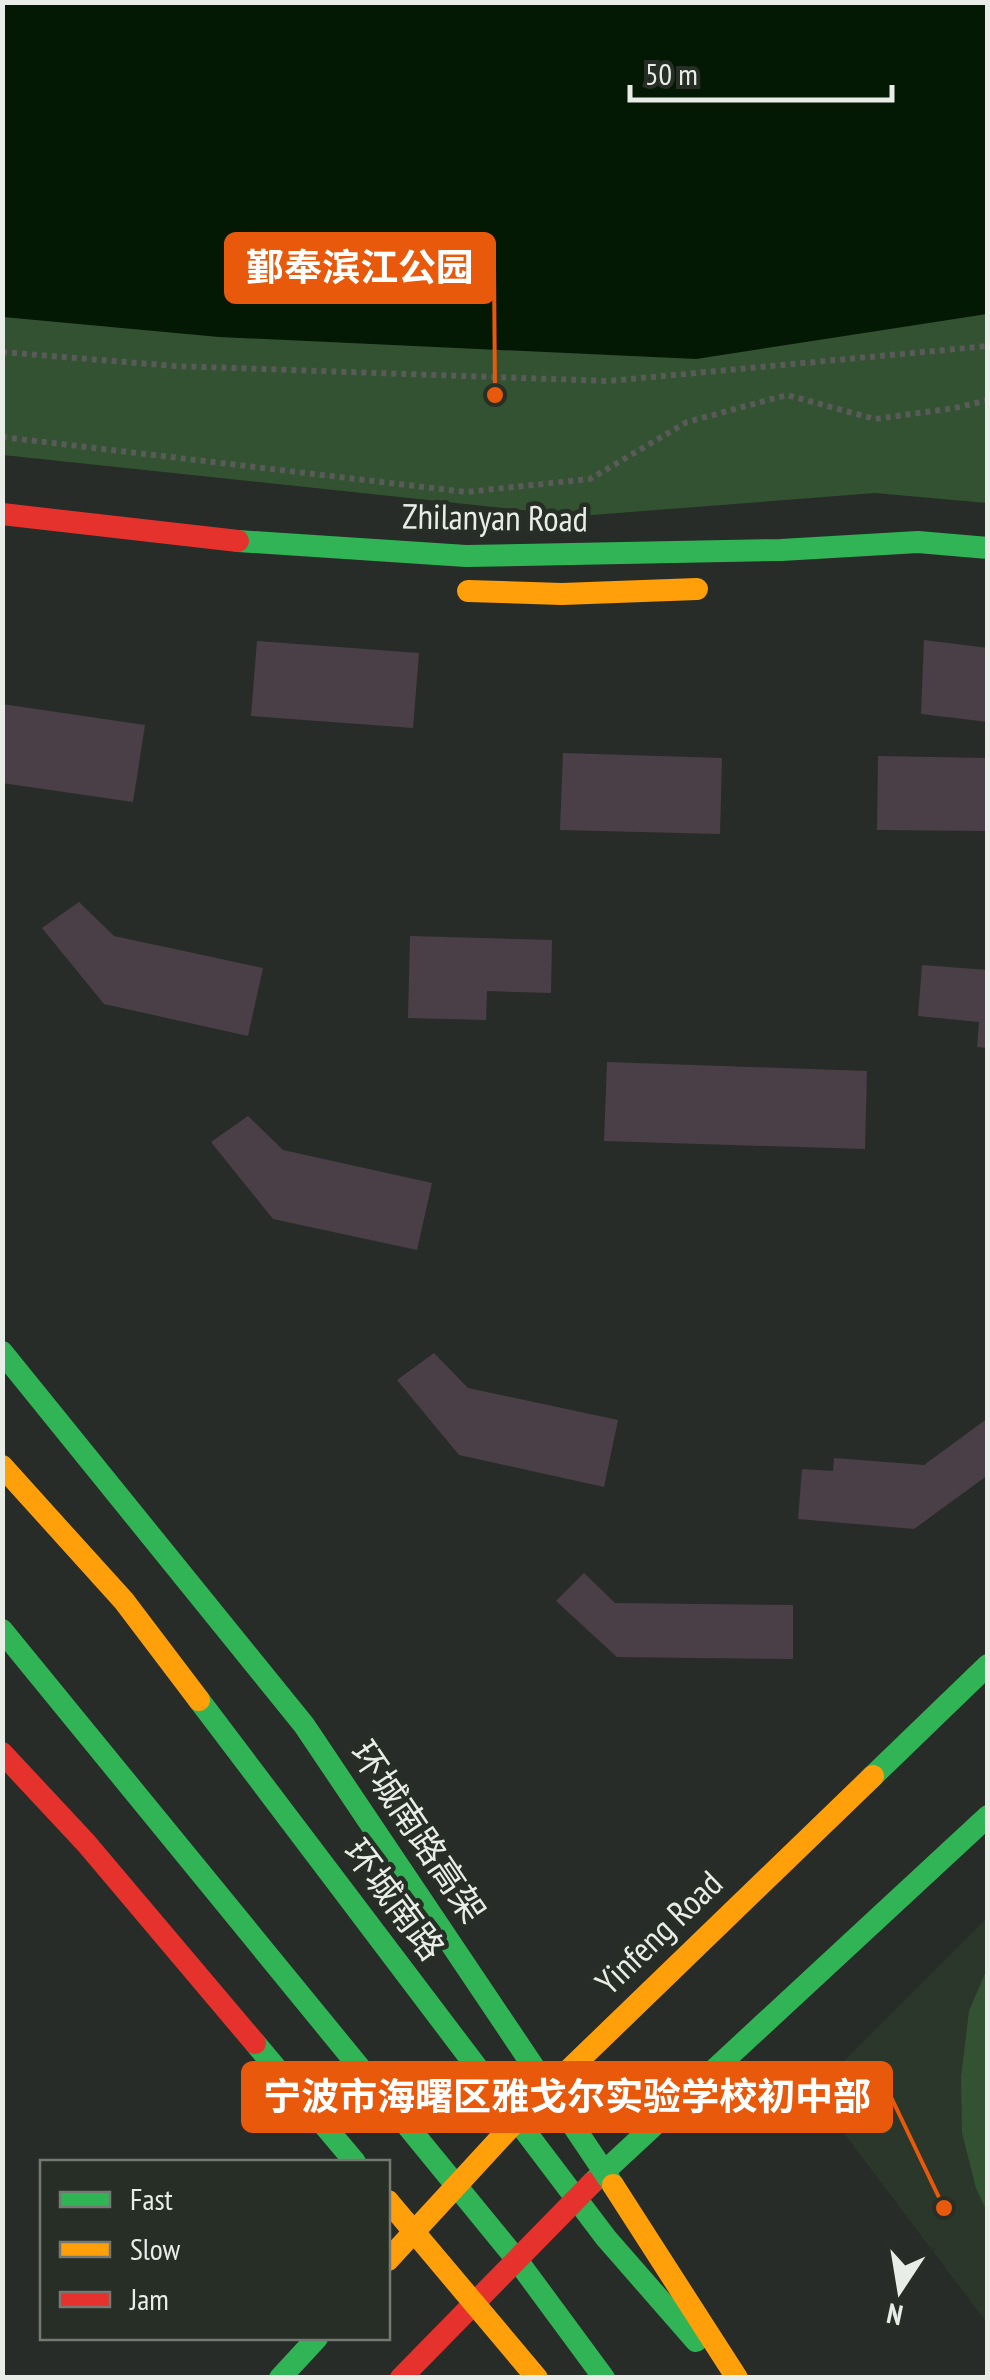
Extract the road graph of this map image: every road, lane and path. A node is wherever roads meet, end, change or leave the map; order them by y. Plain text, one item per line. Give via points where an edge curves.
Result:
1 (988, 346) edge
2 (2, 352) edge
3 (988, 400) edge
4 (2, 437) edge
5 (2, 514) edge
6 (988, 548) edge
7 (718, 589) dead end
8 (451, 590) dead end
9 (2, 1352) edge
10 (2, 1466) edge
11 (2, 1630) edge
12 (988, 1665) edge
13 (2, 1754) edge
14 (988, 1816) edge
15 (517, 2120) junction
16 (353, 2160) edge
17 (456, 2185) junction
18 (576, 2198) junction
19 (390, 2203) edge
20 (390, 2258) edge
21 (517, 2260) junction
22 (315, 2340) edge
23 (280, 2378) edge
24 (401, 2378) edge
25 (537, 2378) edge
26 (604, 2378) edge
27 (728, 2378) edge
28 (737, 2378) edge

1 - 2 path via 609,381 174,366
3 - 4 path via 875,420 787,396 687,422 590,479 466,492
5 - 6 main road, Zhilanyan Road via 269,545 466,556 918,542
7 - 8 main road, Zhilanyan Road
9 - 28 main road, 环城南路高架, bridge via 304,1725
10 - 15 main road, 环城南路 via 124,1600
11 - 17 main road
12 - 15 main road, Yinfeng Road
13 - 16 main road
14 - 18 main road
15 - 17 main road, Yinfeng Road
15 - 18 main road, 环城南路
17 - 20 main road, Yinfeng Road
17 - 21 main road
18 - 21 main road
18 - 27 main road, 环城南路
19 - 25 main road, bridge
21 - 24 main road
21 - 26 main road
22 - 23 main road

